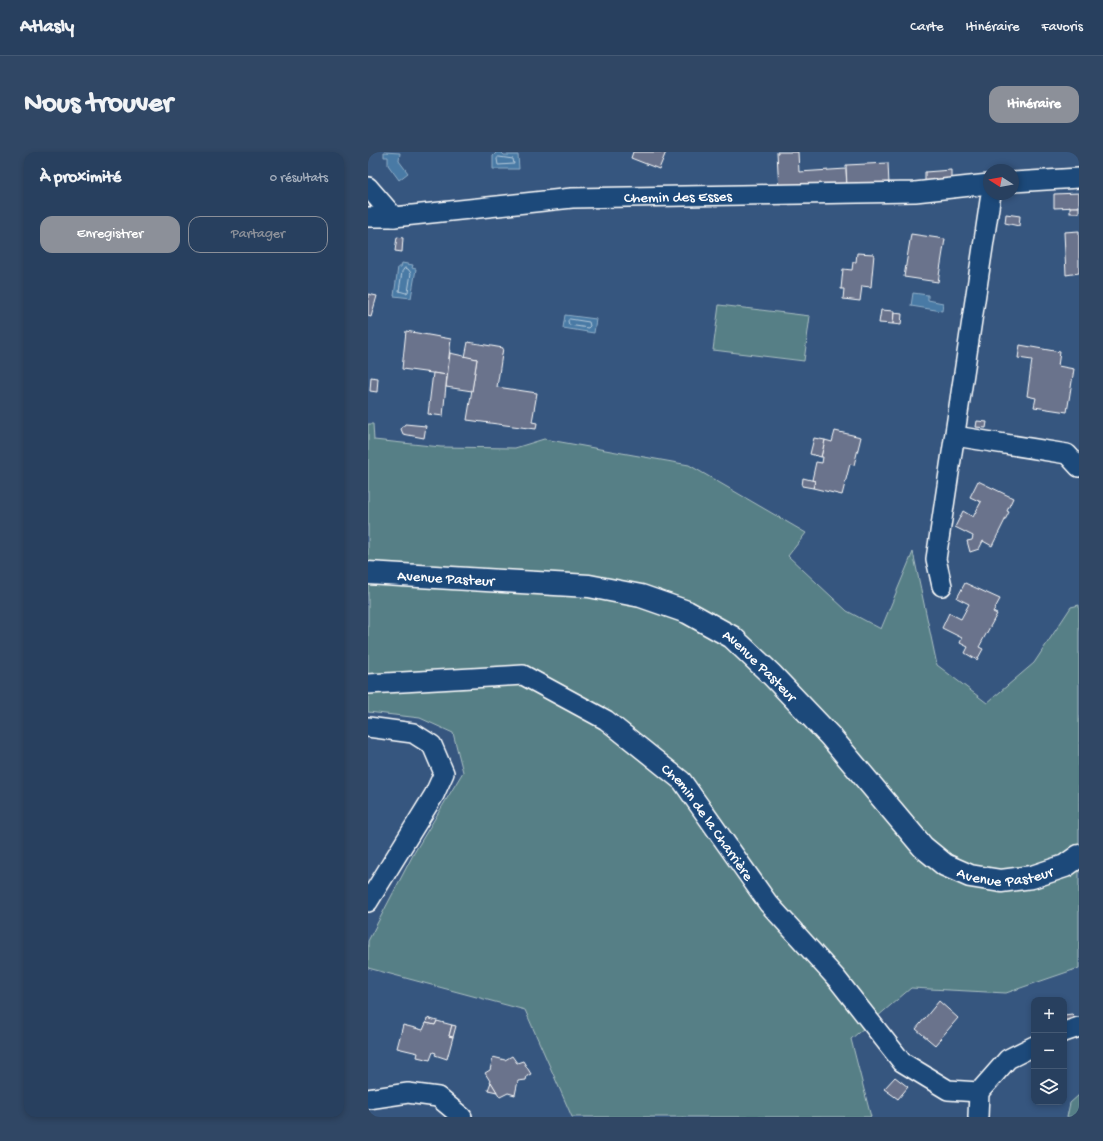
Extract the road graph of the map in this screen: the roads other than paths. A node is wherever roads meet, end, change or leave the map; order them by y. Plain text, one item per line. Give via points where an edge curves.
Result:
1 (1079, 178) edge
2 (1019, 182) edge
3 (983, 185) edge
4 (368, 188) edge
5 (990, 200) edge
6 (368, 217) edge
7 (394, 217) junction
8 (955, 436) junction
9 (1079, 467) edge
10 (368, 573) edge
11 (942, 586) dead end
12 (368, 684) edge
13 (368, 727) edge
14 (1079, 856) edge
15 (368, 902) edge
16 (1079, 1027) edge
17 (1067, 1031) edge
18 (1031, 1048) edge
19 (979, 1092) junction
20 (368, 1099) edge
21 (462, 1117) edge
22 (978, 1117) edge

1 - 2 street
3 - 7 street, Chemin des Esses via 915,192 572,198
4 - 7 street
5 - 8 street
6 - 7 street, Chemin des Esses
8 - 9 street via 1067,454
8 - 11 street via 936,559
10 - 14 main road, Avenue Pasteur via 589,586 641,596 687,612 732,638 772,675 830,736 923,847 946,865 970,876 1001,881 1032,877 1065,866
12 - 19 street, Chemin de la Charrière via 523,675 606,720 682,780 768,903 838,979 902,1062 948,1090
13 - 15 street via 413,733 432,745 444,773 434,795
16 - 17 street
18 - 19 street via 1008,1059
19 - 22 street
20 - 21 street via 408,1093 438,1097

